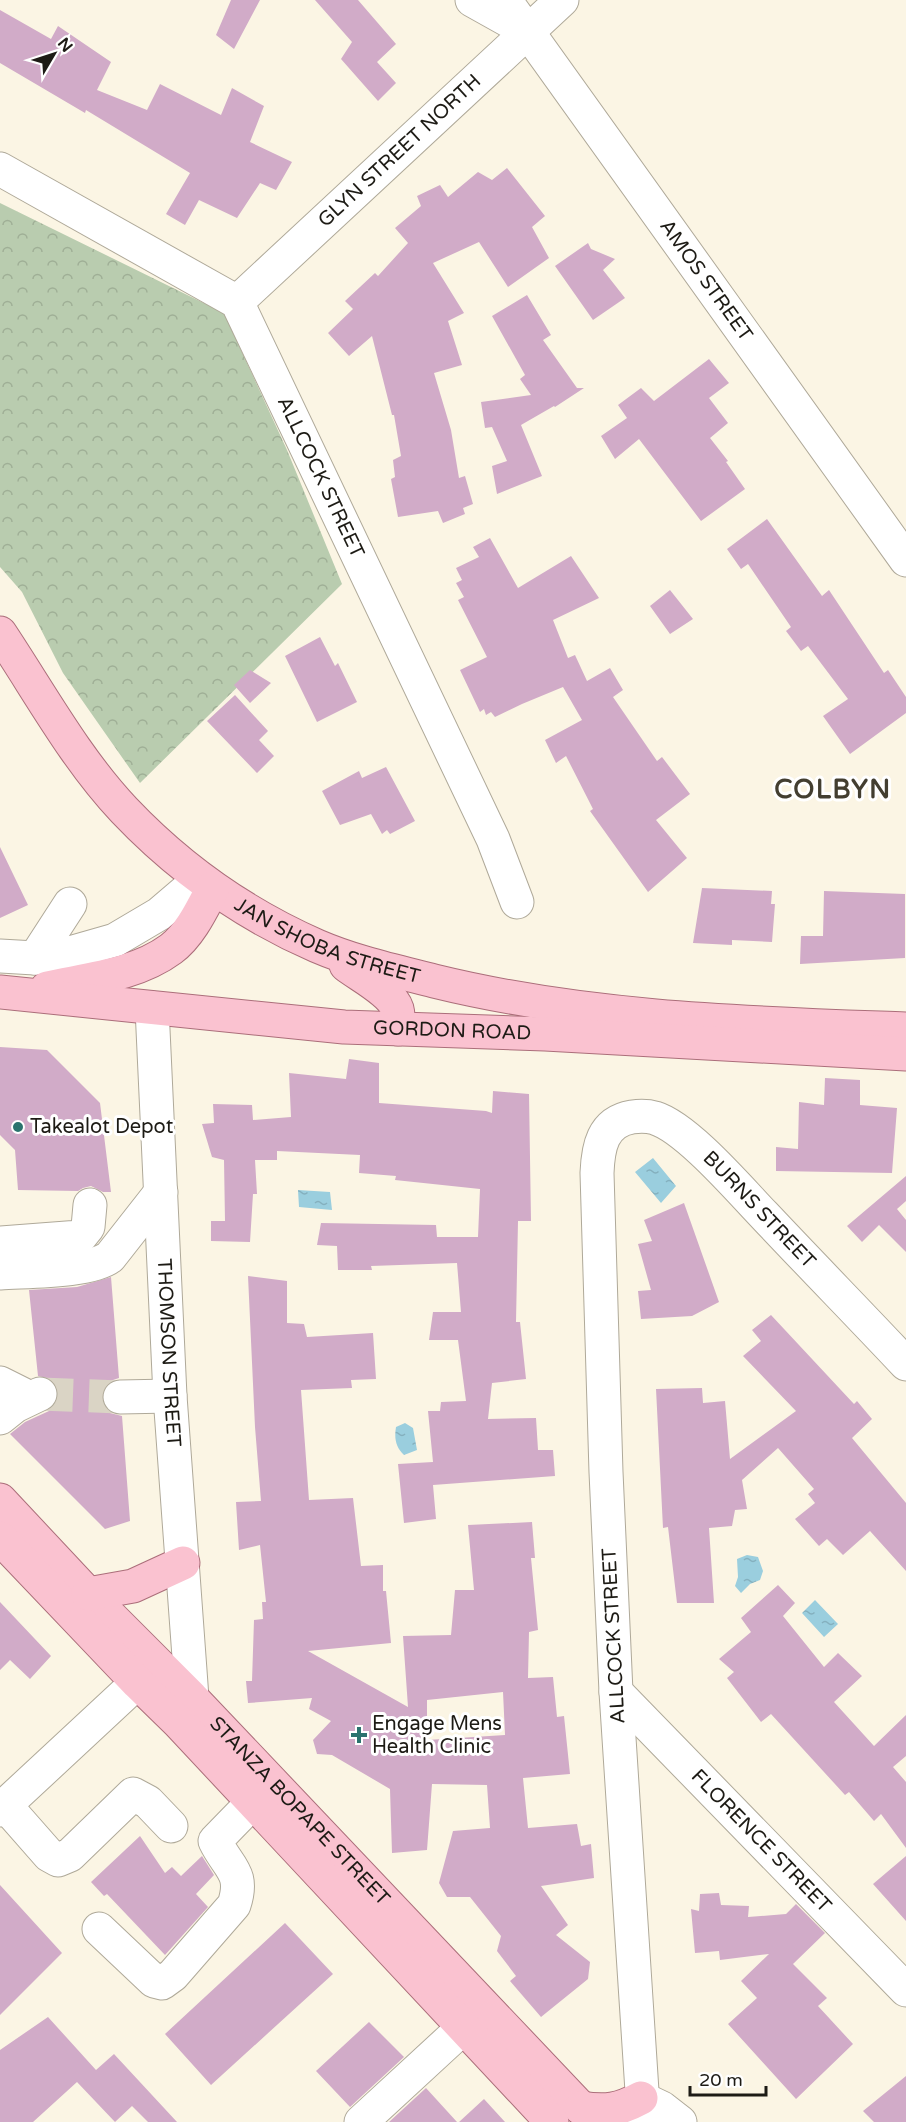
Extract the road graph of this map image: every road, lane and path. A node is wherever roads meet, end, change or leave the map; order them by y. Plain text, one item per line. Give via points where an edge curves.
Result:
1 (472, 0) edge
2 (505, 0) edge
3 (562, 0) edge
4 (529, 32) junction
5 (0, 169) edge
6 (237, 302) junction
7 (906, 560) edge
8 (0, 633) edge
9 (206, 884) junction
10 (517, 902) dead end
11 (319, 947) junction
12 (88, 948) junction
13 (0, 956) edge
14 (35, 958) junction
15 (10, 993) edge
16 (152, 1008) junction
17 (398, 1029) junction
18 (906, 1029) edge
19 (906, 1054) edge
20 (598, 1149) joint
21 (161, 1192) junction
22 (90, 1205) dead end
23 (0, 1243) edge
24 (163, 1256) junction
25 (110, 1257) junction
26 (0, 1273) edge
27 (906, 1364) edge
28 (0, 1383) edge
29 (170, 1396) junction
30 (120, 1397) tunnel mouth
31 (0, 1418) edge
32 (0, 1500) edge
33 (0, 1538) edge
34 (183, 1563) junction
35 (88, 1594) junction
36 (147, 1673) junction
37 (616, 1692) junction
38 (192, 1698) junction
39 (253, 1802) junction
40 (3, 1808) edge
41 (171, 1827) dead end
42 (99, 1929) dead end
43 (906, 1990) edge
44 (464, 2026) junction
45 (642, 2110) edge
46 (591, 2115) edge
47 (361, 2122) edge
48 (552, 2122) edge
49 (680, 2122) edge

1 - 4 street
2 - 4 street, AMOS STREET
3 - 4 street, GLYN STREET NORTH
4 - 6 street, GLYN STREET NORTH
4 - 7 street, AMOS STREET
5 - 6 street
6 - 10 street, ALLCOCK STREET via 493,839
8 - 9 main road, JAN SHOBA STREET via 91,772 146,832
9 - 11 main road, JAN SHOBA STREET
9 - 12 street via 115,940
9 - 15 main road via 202,908 180,940 154,959 126,970
11 - 17 main road via 387,995 397,1008
11 - 18 main road, JAN SHOBA STREET via 398,972 535,1003 613,1013
12 - 14 street
12 - 14 street via 70,904
13 - 14 street
15 - 16 main road, GORDON ROAD
16 - 17 main road, GORDON ROAD via 344,1028
16 - 21 street, THOMSON STREET
17 - 19 main road, GORDON ROAD
20 - 27 street, BURNS STREET via 603,1136 620,1120 641,1116 672,1127 715,1165
20 - 37 street, ALLCOCK STREET
21 - 24 street, THOMSON STREET
21 - 25 street
22 - 23 street via 88,1227 80,1237
24 - 25 street
24 - 29 street, THOMSON STREET
25 - 26 street via 98,1264
28 - 31 street via 35,1396
29 - 30 street
29 - 34 street, THOMSON STREET
32 - 35 main road, STANZA BOPAPE STREET
33 - 36 main road, STANZA BOPAPE STREET
34 - 35 main road via 134,1586
34 - 38 street, THOMSON STREET
35 - 36 main road, STANZA BOPAPE STREET
36 - 38 main road, STANZA BOPAPE STREET
36 - 39 main road, STANZA BOPAPE STREET via 179,1723
36 - 40 street
37 - 43 street, FLORENCE STREET
37 - 45 street, ALLCOCK STREET
38 - 46 main road, STANZA BOPAPE STREET
39 - 42 street via 215,1841 238,1876 234,1905 173,1975 162,1983 154,1981
39 - 44 main road, STANZA BOPAPE STREET
40 - 41 street via 58,1860 70,1855 133,1794 147,1802
44 - 47 street
44 - 48 main road, STANZA BOPAPE STREET
45 - 46 main road via 617,2109
45 - 49 street via 662,2108

